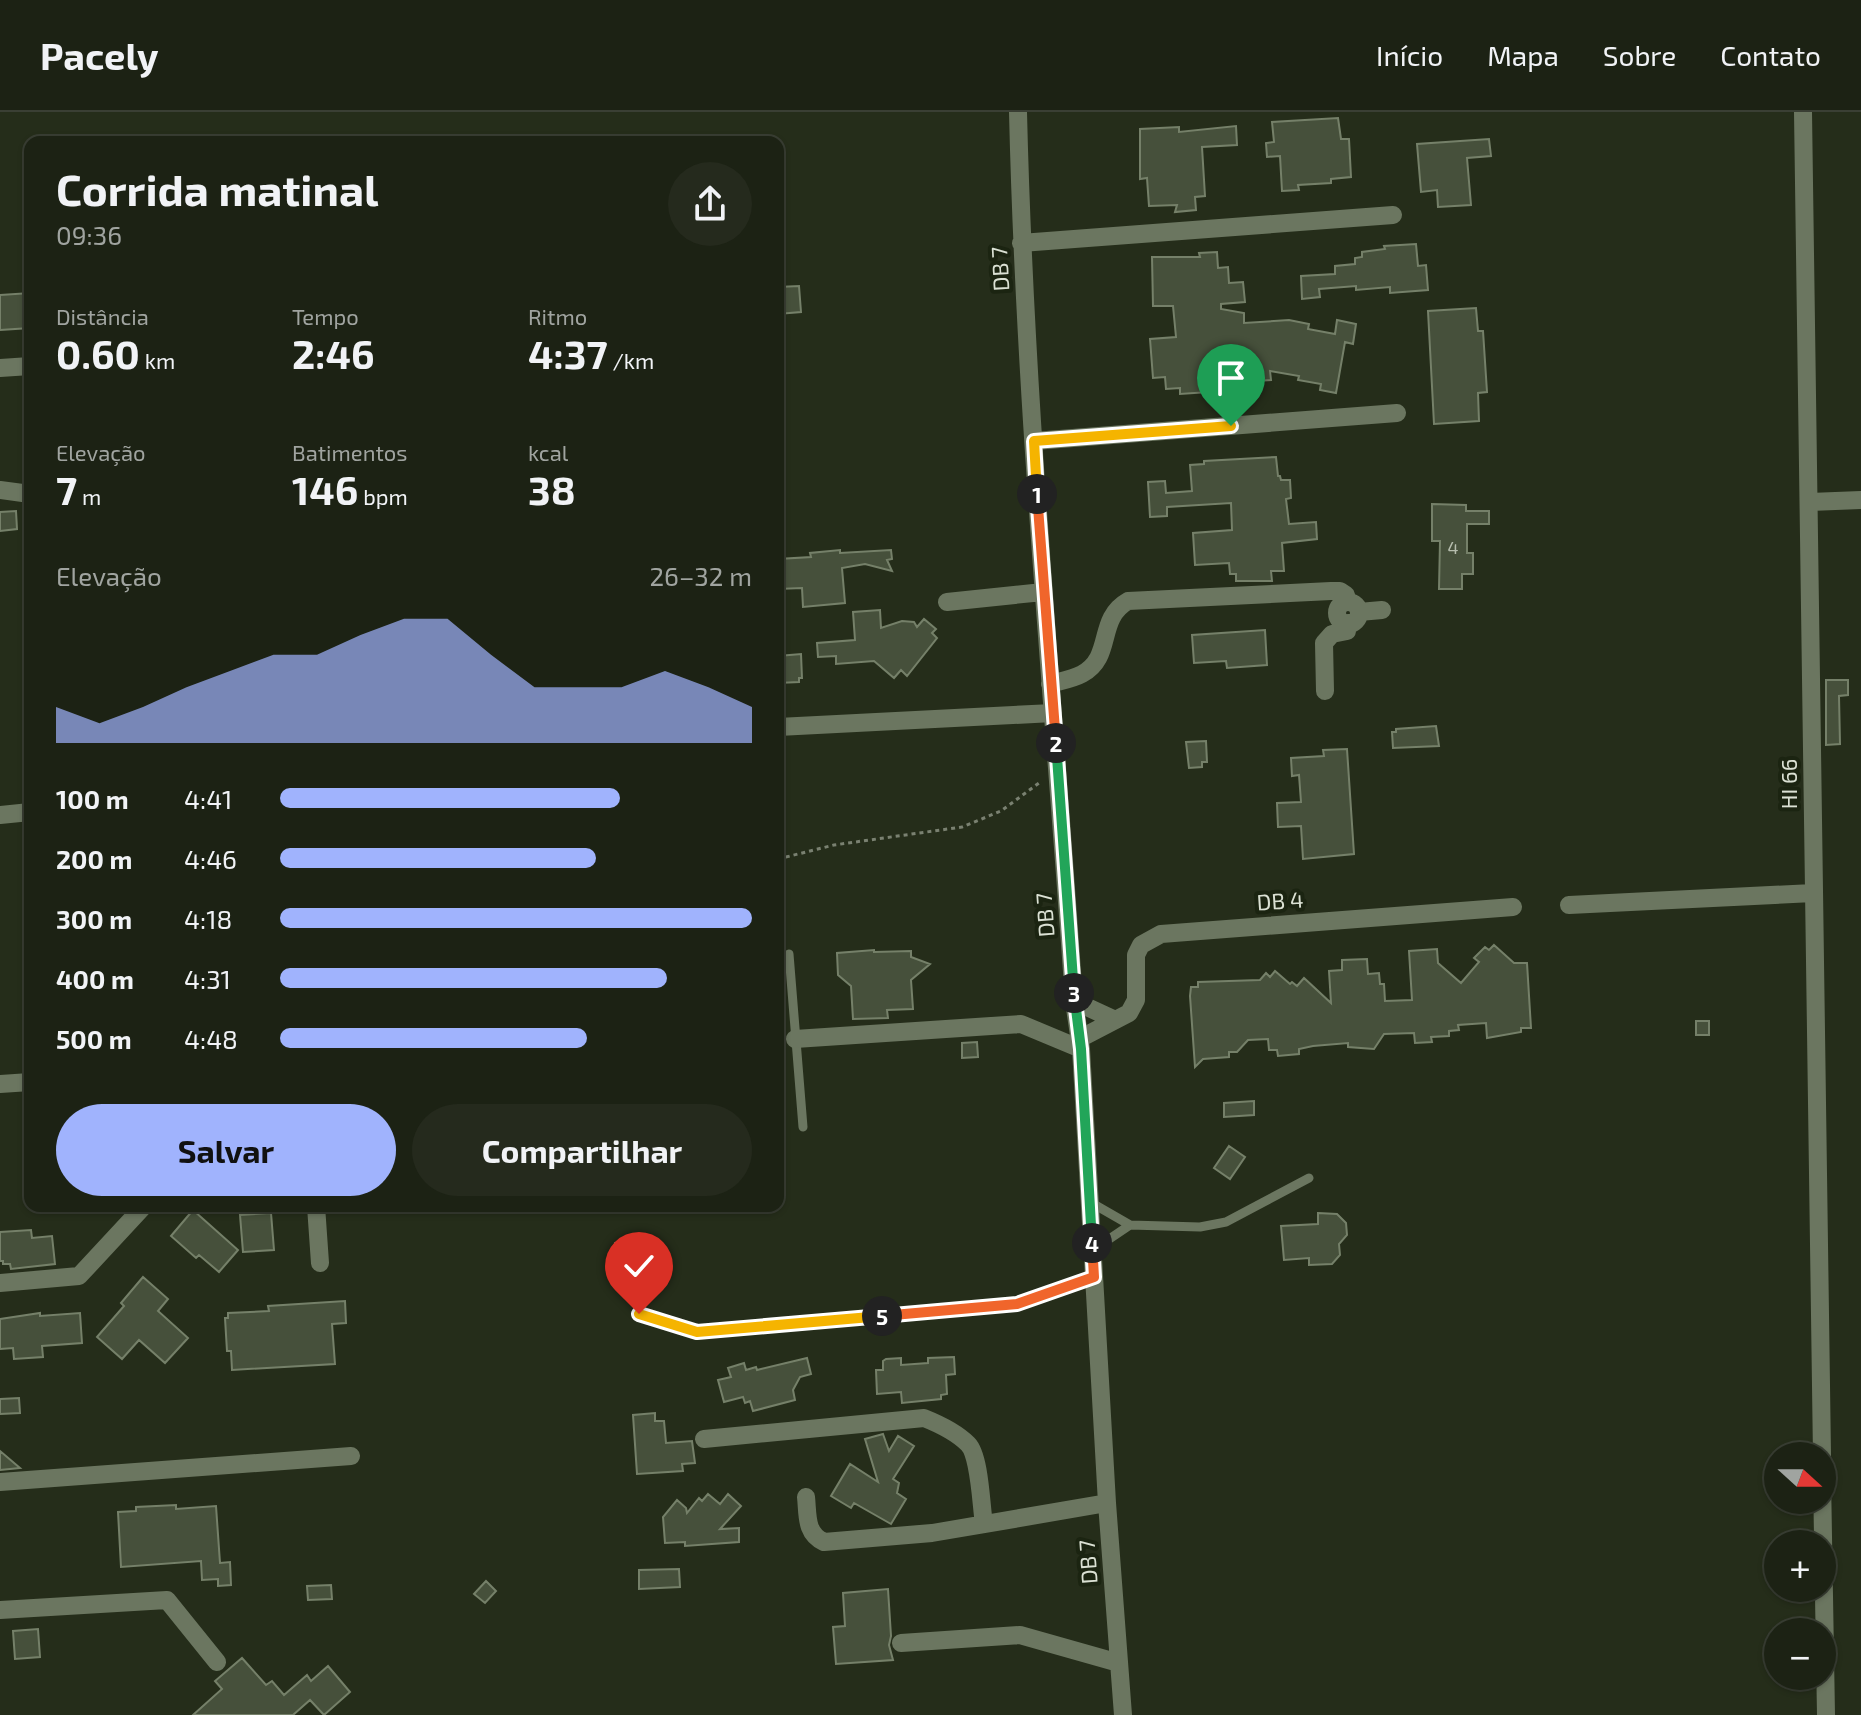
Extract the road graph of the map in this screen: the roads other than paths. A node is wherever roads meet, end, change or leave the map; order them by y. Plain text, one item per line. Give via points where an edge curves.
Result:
1 (1018, 112) edge
2 (1803, 112) edge
3 (1393, 215) dead end
4 (1021, 243) junction
5 (24, 366) edge
6 (0, 368) edge
7 (1397, 413) dead end
8 (1034, 441) junction
9 (0, 490) edge
10 (24, 493) edge
11 (1861, 500) edge
12 (1810, 502) junction
13 (1043, 592) junction
14 (947, 602) dead end
15 (1382, 610) dead end
16 (1351, 612) junction
17 (1050, 684) junction
18 (1325, 691) dead end
19 (1053, 713) junction
20 (784, 727) edge
21 (24, 813) edge
22 (0, 815) edge
23 (1813, 893) junction
24 (1569, 905) dead end
25 (1513, 907) dead end
26 (789, 954) dead end
27 (1074, 1001) junction
28 (1113, 1019) junction
29 (795, 1039) junction
30 (1080, 1044) junction
31 (24, 1082) edge
32 (0, 1084) edge
33 (803, 1127) dead end
34 (1309, 1178) dead end
35 (1090, 1202) junction
36 (138, 1212) edge
37 (316, 1212) edge
38 (1130, 1225) junction
39 (1093, 1250) junction
40 (320, 1263) dead end
41 (1094, 1277) junction
42 (0, 1283) edge
43 (639, 1314) dead end
44 (704, 1439) dead end
45 (1822, 1442) edge
46 (351, 1456) dead end
47 (0, 1482) edge
48 (806, 1497) dead end
49 (1107, 1503) junction
50 (1823, 1514) edge
51 (984, 1524) junction
52 (0, 1610) edge
53 (901, 1643) dead end
54 (217, 1662) dead end
55 (1119, 1663) junction
56 (1123, 1715) edge
57 (1826, 1715) edge

1 - 4 street, DB 7
2 - 12 street, HI 66
3 - 4 street
4 - 8 street, DB 7
5 - 6 street
7 - 8 street
8 - 13 street, DB 7
9 - 10 street
11 - 12 street
12 - 23 street, HI 66
13 - 14 street
13 - 17 street, DB 7
15 - 16 street
16 - 17 street via 1340,591 1128,601 1107,622 1104,646 1091,667
16 - 18 street via 1347,631 1332,634 1324,643
17 - 19 street, DB 7
19 - 20 street
19 - 27 street, DB 7
21 - 22 street
23 - 24 street
23 - 45 street, HI 66
25 - 28 street, DB 4 via 1161,934 1141,945 1136,955 1136,1000 1129,1013
26 - 29 lane
27 - 28 street
27 - 30 street, DB 7
28 - 30 street, DB 4
29 - 30 street via 1021,1024
29 - 33 lane
30 - 35 street, DB 7
31 - 32 street
34 - 38 lane via 1226,1222 1200,1227
35 - 38 lane
35 - 39 street, DB 7
36 - 42 street via 79,1276
37 - 40 street
38 - 39 lane
39 - 41 street, DB 7
41 - 43 lane via 1017,1304 697,1332
41 - 49 street, DB 7
44 - 51 street via 924,1418 970,1445
46 - 47 street
48 - 51 street via 809,1528 824,1542
49 - 51 street
49 - 55 street, DB 7
50 - 57 street
52 - 54 street via 167,1600
53 - 55 street via 1020,1635
55 - 56 street, DB 7

